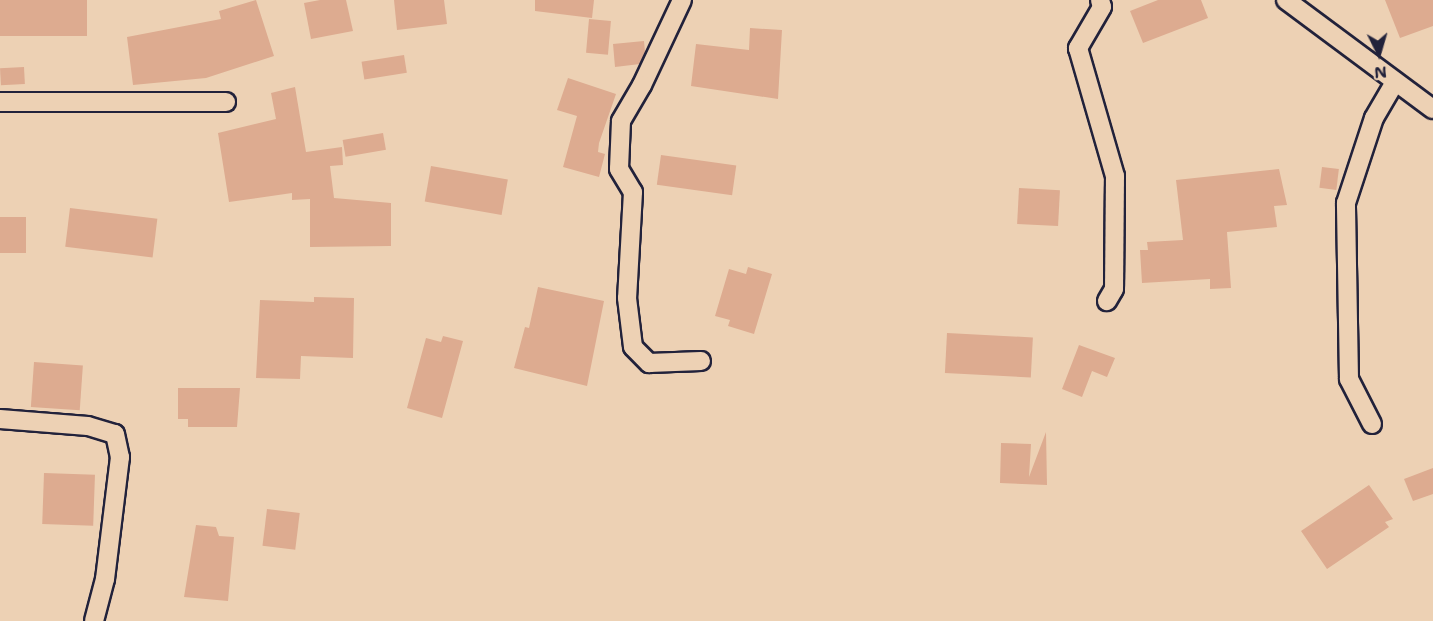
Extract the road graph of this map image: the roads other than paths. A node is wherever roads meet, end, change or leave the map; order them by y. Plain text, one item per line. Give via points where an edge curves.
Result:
1 (682, 0) edge
2 (1100, 0) edge
3 (1286, 0) edge
4 (1395, 82) junction
5 (0, 102) edge
6 (226, 102) dead end
7 (1433, 109) edge
8 (1107, 301) dead end
9 (701, 361) dead end
10 (0, 419) edge
11 (1372, 424) dead end
12 (94, 621) edge

1 - 9 street via 621,121 619,169 633,192 627,298 633,347 649,363
2 - 8 street via 1102,7 1078,48 1115,176 1114,278
3 - 4 street
4 - 7 street
4 - 11 street via 1374,118 1346,203 1349,378
5 - 6 street
10 - 12 street via 49,421 115,434 120,457 105,579

